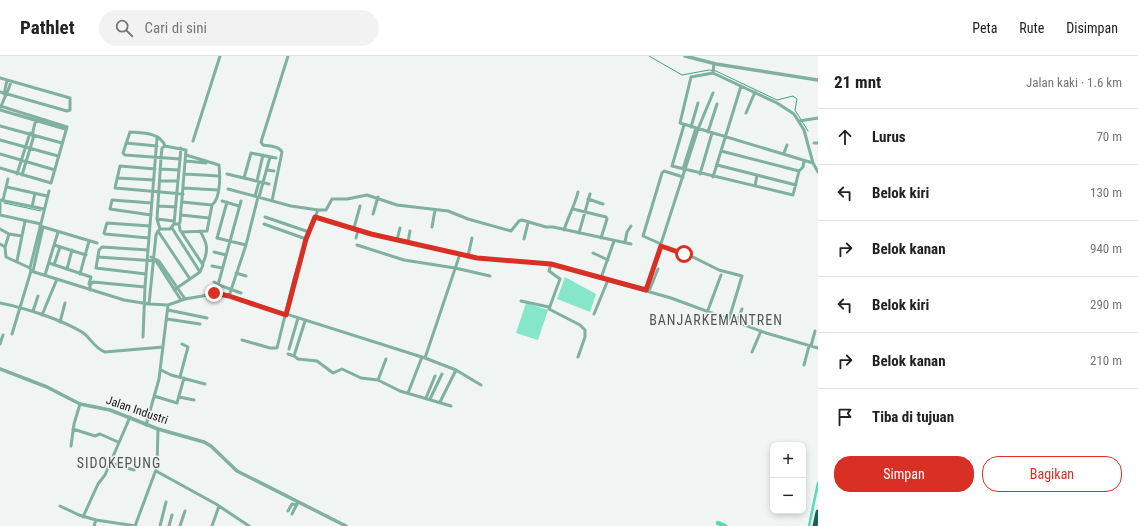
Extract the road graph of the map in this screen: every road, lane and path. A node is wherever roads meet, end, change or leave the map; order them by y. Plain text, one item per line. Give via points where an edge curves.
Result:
1 (220, 56) edge
2 (288, 56) edge
3 (685, 56) edge
4 (702, 56) edge
5 (701, 60) junction
6 (714, 64) junction
7 (713, 71) junction
8 (0, 78) edge
9 (7, 80) junction
10 (818, 80) edge
11 (11, 82) junction
12 (741, 86) junction
13 (755, 92) junction
14 (713, 93) dead end
15 (4, 94) edge
16 (698, 102) dead end
17 (717, 104) dead end
18 (0, 108) edge
19 (746, 113) dead end
20 (818, 118) edge
21 (36, 119) junction
22 (801, 121) junction
23 (684, 124) junction
24 (0, 126) edge
25 (691, 127) junction
26 (697, 129) junction
27 (33, 131) junction
28 (708, 132) junction
29 (712, 133) junction
30 (29, 134) junction
31 (34, 135) junction
32 (726, 136) junction
33 (157, 138) junction
34 (0, 140) edge
35 (193, 141) dead end
36 (62, 143) junction
37 (126, 143) junction
38 (814, 143) dead end
39 (818, 144) edge
40 (787, 145) dead end
41 (157, 146) junction
42 (165, 146) junction
43 (25, 147) junction
44 (30, 148) junction
45 (181, 148) junction
46 (721, 151) junction
47 (784, 153) junction
48 (0, 154) edge
49 (186, 154) junction
50 (263, 155) junction
51 (58, 156) junction
52 (270, 156) junction
53 (156, 157) junction
54 (161, 158) junction
55 (276, 158) dead end
56 (180, 159) junction
57 (21, 160) junction
58 (186, 161) junction
59 (804, 161) junction
60 (26, 162) junction
61 (211, 163) junction
62 (813, 164) junction
63 (717, 165) junction
64 (803, 167) junction
65 (0, 168) edge
66 (155, 169) junction
67 (160, 169) junction
68 (55, 170) junction
69 (179, 170) junction
70 (267, 170) junction
71 (684, 170) junction
72 (799, 171) junction
73 (274, 172) dead end
74 (818, 172) edge
75 (18, 174) junction
76 (185, 174) junction
77 (226, 174) dead end
78 (700, 174) junction
79 (22, 175) junction
80 (756, 175) junction
81 (219, 176) junction
82 (683, 177) junction
83 (713, 177) junction
84 (117, 178) junction
85 (244, 178) junction
86 (8, 179) dead end
87 (154, 180) junction
88 (160, 180) junction
89 (178, 181) junction
90 (260, 182) junction
91 (269, 184) dead end
92 (796, 185) junction
93 (755, 186) junction
94 (7, 187) junction
95 (184, 188) junction
96 (228, 189) dead end
97 (218, 190) junction
98 (49, 191) dead end
99 (153, 192) junction
100 (159, 192) junction
101 (578, 192) dead end
102 (35, 193) junction
103 (177, 194) junction
104 (183, 194) junction
105 (590, 194) dead end
106 (47, 196) junction
107 (257, 197) junction
108 (378, 197) junction
109 (588, 199) junction
110 (1, 201) edge
111 (222, 201) dead end
112 (241, 201) dead end
113 (272, 201) junction
114 (182, 202) junction
115 (227, 202) junction
116 (152, 203) junction
117 (603, 204) dead end
118 (212, 205) junction
119 (158, 206) junction
120 (239, 206) junction
121 (360, 206) dead end
122 (32, 207) junction
123 (176, 207) junction
124 (44, 209) junction
125 (573, 209) junction
126 (318, 210) junction
127 (435, 210) junction
128 (585, 211) junction
129 (0, 212) edge
130 (373, 214) dead end
131 (0, 215) edge
132 (151, 215) junction
133 (181, 215) junction
134 (265, 217) dead end
135 (315, 217) junction
136 (209, 218) junction
137 (157, 219) junction
138 (25, 221) junction
139 (528, 223) junction
140 (173, 224) junction
141 (179, 224) junction
142 (264, 224) dead end
143 (41, 226) junction
144 (150, 226) junction
145 (631, 226) dead end
146 (432, 227) dead end
147 (0, 228) edge
148 (354, 228) junction
149 (400, 228) dead end
150 (159, 230) junction
151 (358, 230) junction
152 (564, 230) junction
153 (200, 231) junction
154 (410, 231) dead end
155 (58, 232) junction
156 (182, 232) junction
157 (309, 232) junction
158 (579, 233) junction
159 (9, 234) junction
160 (22, 236) junction
161 (149, 238) junction
162 (356, 238) dead end
163 (472, 238) dead end
164 (601, 238) junction
165 (306, 239) junction
166 (524, 239) dead end
167 (397, 240) junction
168 (89, 241) junction
169 (230, 241) junction
170 (614, 241) junction
171 (408, 242) junction
172 (625, 242) junction
173 (97, 243) dead end
174 (0, 244) edge
175 (631, 244) dead end
176 (54, 245) junction
177 (246, 245) junction
178 (357, 245) dead end
179 (661, 245) junction
180 (60, 247) junction
181 (5, 248) junction
182 (72, 250) junction
183 (148, 250) junction
184 (214, 252) dead end
185 (593, 253) dead end
186 (460, 254) junction
187 (86, 255) junction
188 (226, 255) junction
189 (468, 256) junction
190 (98, 257) junction
191 (147, 258) junction
192 (153, 259) junction
193 (608, 260) junction
194 (17, 261) junction
195 (48, 263) junction
196 (203, 263) junction
197 (551, 264) junction
198 (54, 265) junction
199 (212, 266) dead end
200 (222, 268) junction
201 (455, 268) junction
202 (67, 269) junction
203 (658, 269) dead end
204 (31, 270) junction
205 (200, 272) junction
206 (236, 273) junction
207 (80, 274) junction
208 (146, 274) junction
209 (45, 275) junction
210 (721, 275) dead end
211 (246, 276) dead end
212 (490, 276) dead end
213 (601, 278) junction
214 (57, 279) junction
215 (190, 279) junction
216 (608, 280) junction
217 (214, 282) dead end
218 (218, 285) junction
219 (145, 288) junction
220 (176, 289) junction
221 (231, 289) junction
222 (89, 290) junction
223 (648, 291) junction
224 (241, 293) dead end
225 (38, 296) dead end
226 (229, 296) junction
227 (183, 300) junction
228 (521, 301) dead end
229 (0, 303) edge
230 (65, 303) dead end
231 (144, 303) junction
232 (149, 304) junction
233 (168, 305) junction
234 (20, 307) junction
235 (549, 307) junction
236 (742, 309) dead end
237 (168, 310) junction
238 (708, 310) junction
239 (33, 311) junction
240 (594, 314) dead end
241 (42, 315) junction
242 (286, 315) junction
243 (207, 318) dead end
244 (298, 318) junction
245 (167, 319) junction
246 (729, 319) junction
247 (305, 321) junction
248 (60, 322) junction
249 (736, 322) junction
250 (200, 324) dead end
251 (761, 331) junction
252 (814, 331) dead end
253 (12, 334) dead end
254 (3, 335) dead end
255 (143, 337) dead end
256 (242, 340) dead end
257 (0, 344) edge
258 (182, 344) dead end
259 (810, 346) junction
260 (163, 347) junction
261 (818, 348) edge
262 (289, 349) dead end
263 (752, 352) dead end
264 (288, 354) dead end
265 (294, 356) junction
266 (424, 357) junction
267 (578, 357) dead end
268 (386, 359) dead end
269 (804, 365) dead end
270 (0, 369) edge
271 (161, 370) junction
272 (456, 370) junction
273 (442, 374) dead end
274 (435, 376) dead end
275 (182, 378) junction
276 (378, 380) junction
277 (205, 384) dead end
278 (480, 385) dead end
279 (408, 393) junction
280 (154, 396) junction
281 (179, 397) junction
282 (426, 398) junction
283 (194, 400) dead end
284 (430, 400) junction
285 (440, 402) junction
286 (80, 404) junction
287 (451, 406) dead end
288 (130, 417) junction
289 (146, 425) junction
290 (74, 429) junction
291 (158, 430) junction
292 (118, 442) junction
293 (71, 446) dead end
294 (110, 463) junction
295 (134, 470) dead end
296 (156, 471) junction
297 (166, 502) dead end
298 (298, 504) junction
299 (60, 506) dead end
300 (219, 506) junction
301 (185, 511) dead end
302 (288, 511) dead end
303 (818, 512) edge
304 (292, 514) dead end
305 (172, 515) dead end
306 (83, 517) junction
307 (96, 520) junction
308 (94, 526) edge
309 (127, 526) edge
310 (135, 526) edge
311 (160, 526) edge
312 (169, 526) edge
313 (180, 526) edge
314 (212, 526) edge
315 (250, 526) edge
316 (346, 526) edge
317 (815, 526) edge

1 - 35 street
2 - 113 street via 261,142 282,152
3 - 5 street
4 - 5 street
5 - 6 street
6 - 7 street
6 - 10 street
7 - 12 street
7 - 23 street via 691,77 679,121
8 - 9 street
9 - 11 street
9 - 15 street
11 - 15 street
11 - 15 street via 70,98 70,110
12 - 13 street
12 - 32 street
13 - 19 street
13 - 22 street via 790,110
14 - 26 street
15 - 18 street
16 - 25 street
17 - 28 street
18 - 21 street
20 - 22 street
21 - 27 street
21 - 36 street via 66,125
22 - 62 street
23 - 25 street
23 - 71 street via 671,165
24 - 30 street
25 - 26 street
26 - 28 street
26 - 71 street
27 - 30 street
27 - 31 street
28 - 29 street
29 - 32 street
29 - 78 street
30 - 31 street
30 - 43 street
31 - 36 street
31 - 44 street
32 - 46 street
32 - 47 street
33 - 37 street via 130,132
33 - 41 street
33 - 42 street
34 - 43 street
36 - 51 street
37 - 41 street
37 - 53 street via 123,155
38 - 39 street
40 - 47 street
41 - 53 street
42 - 45 street
42 - 54 street via 162,148
43 - 44 street
43 - 57 street
44 - 51 street
44 - 60 street
45 - 49 street via 186,149
45 - 56 street
46 - 63 street
46 - 72 street
47 - 59 street
48 - 57 street
49 - 58 street
49 - 61 street
50 - 52 street
50 - 85 street via 250,153
50 - 90 street
51 - 68 street
52 - 55 street
52 - 70 street
53 - 54 street
53 - 66 street
54 - 56 street
54 - 67 street
56 - 69 street
57 - 60 street
57 - 75 street
58 - 61 street
58 - 76 street
59 - 62 street
59 - 64 street
60 - 68 street
60 - 79 street
61 - 81 street via 219,165
62 - 64 street
62 - 74 street
63 - 80 street
63 - 83 street
64 - 72 street
65 - 75 street
66 - 84 street via 121,166
66 - 87 street
67 - 69 street
67 - 88 street
68 - 79 street via 51,183
69 - 89 street
70 - 73 street
70 - 90 street
71 - 78 street
71 - 82 street
72 - 92 street
75 - 79 street
76 - 81 street
76 - 95 street
77 - 85 street
78 - 83 street
80 - 92 street
80 - 93 street
81 - 97 street
82 - 179 street
82 - 179 street via 664,171 662,173 643,236
83 - 93 street
84 - 87 street
84 - 99 street via 116,189
85 - 90 street
86 - 94 street
87 - 99 street
88 - 89 street
88 - 100 street
89 - 103 street
90 - 91 street
90 - 107 street
92 - 93 street via 793,196
94 - 102 street
94 - 110 street
95 - 97 street
95 - 104 street
96 - 107 street
97 - 118 street via 216,201
98 - 106 street
99 - 100 street
99 - 116 street
100 - 103 street
100 - 119 street
101 - 125 street
102 - 106 street
102 - 122 street
103 - 104 street
103 - 123 street
104 - 114 street
105 - 109 street
106 - 124 street
107 - 113 street
107 - 177 street
108 - 126 street via 367,195 332,199 326,210
108 - 127 street via 397,205
108 - 130 street
109 - 117 street
109 - 128 street
110 - 122 street
110 - 129 street
111 - 115 street
112 - 120 street
113 - 126 street
114 - 118 street
114 - 133 street
115 - 120 street
115 - 169 street via 217,238
116 - 132 street
116 - 132 street via 112,200 110,209
118 - 136 street
119 - 123 street
119 - 137 street
120 - 169 street
121 - 148 street
122 - 124 street
123 - 140 street
124 - 143 street
125 - 128 street
125 - 152 street
126 - 135 street
127 - 139 street via 453,212 511,231 519,221
127 - 146 street
128 - 158 street
128 - 164 street via 607,218
131 - 138 street
132 - 144 street
133 - 136 street
133 - 141 street
134 - 157 street
135 - 148 street
135 - 157 street
136 - 153 street via 207,230
137 - 140 street
137 - 150 street
138 - 143 street
138 - 160 street
139 - 152 street
139 - 166 street
140 - 141 street
140 - 150 street via 167,230
140 - 205 street
141 - 156 street
142 - 165 street
143 - 155 street
143 - 204 street
144 - 161 street
144 - 161 street via 107,223 104,233
145 - 172 street
147 - 159 street
148 - 151 street
149 - 167 street
150 - 192 street
150 - 215 street
151 - 162 street
151 - 167 street
152 - 158 street
153 - 156 street
153 - 196 street via 207,245 207,255
154 - 171 street
155 - 168 street
155 - 176 street
156 - 196 street
157 - 165 street
158 - 164 street
159 - 160 street
159 - 181 street
160 - 194 street
161 - 183 street
163 - 189 street
164 - 170 street
165 - 242 street
167 - 171 street
168 - 173 street
168 - 187 street
169 - 177 street
169 - 188 street
170 - 172 street
170 - 193 street
171 - 186 street
172 - 175 street
174 - 181 street
176 - 180 street
176 - 195 street
177 - 206 street
178 - 201 street via 404,260
179 - 223 street
179 - 246 street via 719,270 742,276
180 - 182 street
180 - 198 street
181 - 194 street via 6,256
182 - 187 street
182 - 202 street
183 - 190 street via 104,247 100,249
183 - 191 street
184 - 188 street
185 - 193 street
186 - 189 street
186 - 201 street
187 - 207 street
188 - 200 street
189 - 197 street
190 - 191 street
190 - 208 street via 97,269
191 - 192 street
191 - 208 street
192 - 220 street via 160,261
192 - 232 street
193 - 213 street
194 - 204 street
195 - 198 street
195 - 209 street
196 - 205 street
197 - 213 street
197 - 235 street via 548,271 560,279
198 - 202 street
199 - 200 street
200 - 218 street
201 - 212 street
201 - 266 street
202 - 207 street
203 - 223 street
204 - 209 street
204 - 234 street
205 - 215 street
206 - 211 street
206 - 221 street
207 - 222 street via 91,277
208 - 219 street
209 - 214 street
210 - 238 street
213 - 216 street
214 - 222 street
214 - 241 street
215 - 220 street
216 - 223 street
216 - 240 street
217 - 218 street
218 - 221 street
219 - 222 street via 93,282
219 - 231 street
220 - 227 street
221 - 224 street
221 - 226 street
222 - 231 street
223 - 238 street
225 - 239 street
226 - 227 street via 217,293
226 - 242 street
227 - 233 street
228 - 235 street
229 - 234 street
230 - 248 street
231 - 232 street
231 - 255 street
232 - 233 street
233 - 237 street
234 - 239 street
234 - 253 street
235 - 267 street via 549,310 585,330
236 - 249 street
237 - 243 street
237 - 245 street
238 - 246 street
239 - 241 street
241 - 248 street
242 - 244 street
242 - 256 street via 277,349
244 - 247 street
244 - 262 street
245 - 250 street
245 - 260 street
246 - 249 street
247 - 265 street
247 - 266 street
248 - 260 street via 84,334 105,352
249 - 251 street
251 - 259 street
251 - 263 street
252 - 259 street
254 - 257 street
258 - 275 street via 188,347
259 - 261 street
259 - 269 street
260 - 271 street
264 - 265 street
265 - 276 street via 298,359 317,361 333,373 342,369 361,378
266 - 272 street
266 - 279 street
268 - 276 street
270 - 286 street, Jalan Industri via 47,387
271 - 275 street
271 - 280 street
272 - 278 street
272 - 285 street
273 - 284 street
274 - 282 street
275 - 277 street
275 - 281 street
276 - 279 street
279 - 282 street
280 - 281 street via 177,403
280 - 289 street
281 - 283 street
282 - 284 street
284 - 285 street
285 - 287 street
286 - 288 street, Jalan Industri
286 - 290 street
288 - 289 street, Jalan Industri
288 - 292 street
289 - 291 street, Jalan Industri
290 - 292 street via 95,436 100,434
290 - 293 street
291 - 296 street
291 - 298 street, Jalan Industri via 204,442 237,470
292 - 294 street
294 - 295 street
294 - 306 street
296 - 300 street
296 - 310 street
297 - 311 street
298 - 302 street via 292,504
298 - 304 street
298 - 316 street, Jalan Industri
299 - 306 street
300 - 314 street
300 - 315 street
301 - 313 street
303 - 317 highway
305 - 312 street
306 - 307 street
307 - 308 street
307 - 309 street
309 - 310 street

